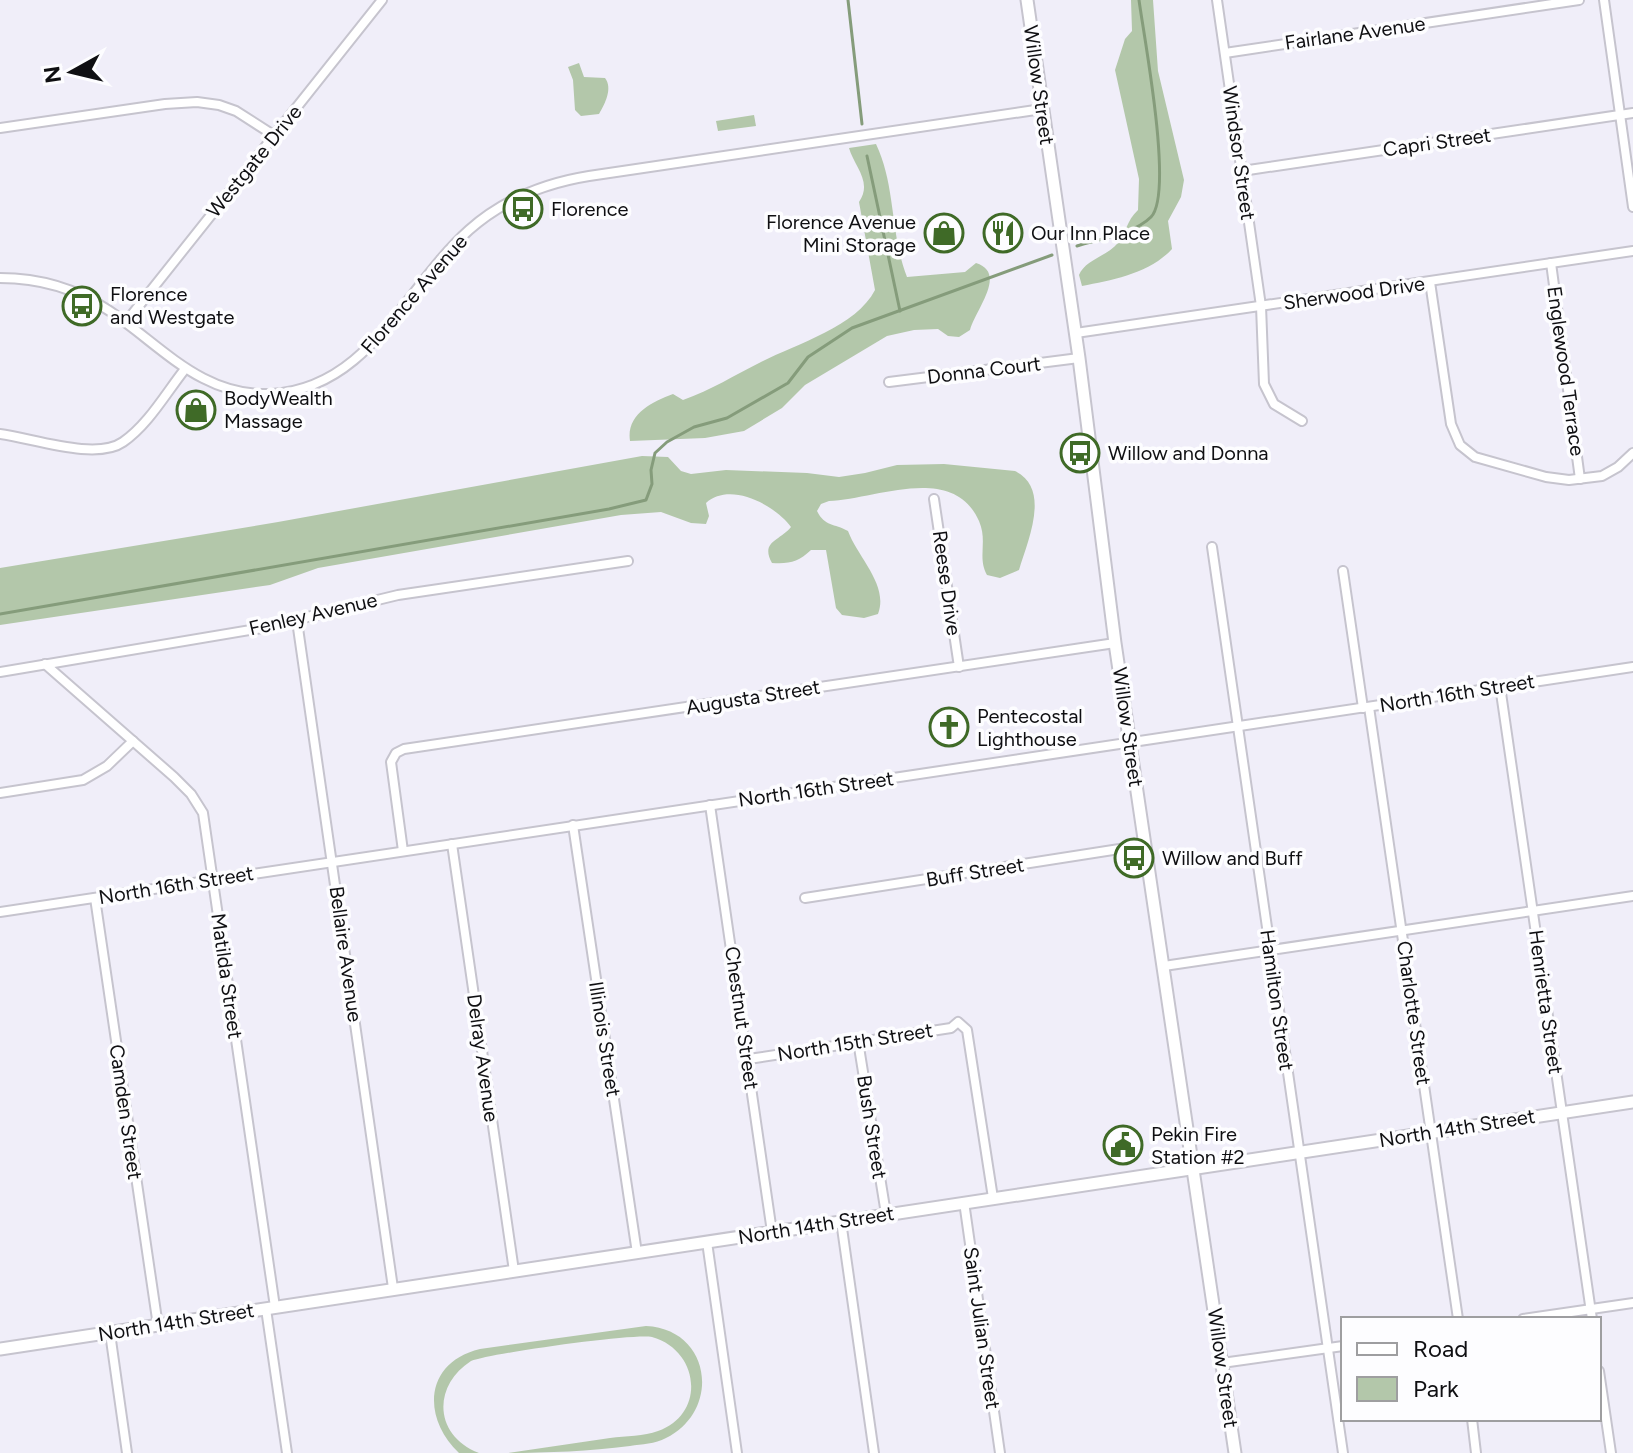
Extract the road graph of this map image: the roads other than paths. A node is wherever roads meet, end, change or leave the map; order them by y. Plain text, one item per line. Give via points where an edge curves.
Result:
1 (382, 0) edge
2 (1027, 0) edge
3 (1217, 0) edge
4 (1579, 0) edge
5 (1604, 0) edge
6 (1225, 53) junction
7 (1042, 109) junction
8 (1633, 113) edge
9 (1619, 115) junction
10 (0, 128) edge
11 (275, 136) junction
12 (1242, 171) junction
13 (1633, 207) edge
14 (1633, 251) edge
15 (1551, 263) junction
16 (0, 278) edge
17 (1430, 282) junction
18 (1261, 306) junction
19 (126, 322) junction
20 (1076, 333) junction
21 (1079, 358) junction
22 (185, 369) junction
23 (889, 382) dead end
24 (1302, 421) dead end
25 (0, 434) edge
26 (1633, 453) edge
27 (1580, 479) junction
28 (934, 499) dead end
29 (1212, 547) dead end
30 (628, 561) dead end
31 (1343, 571) dead end
32 (297, 621) junction
33 (1115, 643) junction
34 (45, 664) junction
35 (959, 667) junction
36 (1633, 667) edge
37 (0, 672) edge
38 (1500, 686) junction
39 (1366, 707) junction
40 (1237, 726) junction
41 (133, 741) junction
42 (1130, 743) junction
43 (0, 793) edge
44 (710, 805) junction
45 (573, 825) junction
46 (452, 844) junction
47 (1145, 845) junction
48 (403, 851) junction
49 (332, 862) junction
50 (213, 879) junction
51 (1633, 896) edge
52 (95, 898) junction
53 (805, 898) dead end
54 (1532, 911) junction
55 (0, 912) edge
56 (1401, 930) junction
57 (1270, 950) junction
58 (1164, 966) junction
59 (858, 1041) junction
60 (749, 1059) junction
61 (1633, 1102) edge
62 (1562, 1112) junction
63 (1431, 1132) junction
64 (1298, 1152) junction
65 (1194, 1170) junction
66 (993, 1198) junction
67 (964, 1202) junction
68 (886, 1214) junction
69 (841, 1221) junction
70 (772, 1232) junction
71 (707, 1242) junction
72 (637, 1253) junction
73 (514, 1271) junction
74 (393, 1288) junction
75 (1633, 1303) edge
76 (270, 1308) junction
77 (1591, 1314) edge
78 (1458, 1317) edge
79 (1550, 1317) edge
80 (158, 1326) junction
81 (110, 1333) junction
82 (1341, 1346) edge
83 (0, 1349) edge
84 (1327, 1349) junction
85 (1222, 1363) junction
86 (1601, 1385) edge
87 (1472, 1421) edge
88 (127, 1453) edge
89 (287, 1453) edge
90 (737, 1453) edge
91 (874, 1453) edge
92 (1000, 1453) edge
93 (1235, 1453) edge
94 (1343, 1453) edge
95 (1476, 1453) edge
96 (1611, 1453) edge

1 - 11 street, Westgate Drive
2 - 7 main road, Willow Street
3 - 6 street, Windsor Street
4 - 6 street, Fairlane Avenue
5 - 9 street
6 - 12 street, Windsor Street
7 - 20 main road, Willow Street
7 - 22 street, Florence Avenue via 543,187 500,207 468,231 370,347 330,378 255,394 215,385
8 - 9 street, Capri Street
9 - 12 street, Capri Street
9 - 13 street
10 - 11 street via 197,102 236,111
11 - 19 street, Westgate Drive
12 - 18 street, Windsor Street
14 - 15 street, Sherwood Drive
15 - 17 street, Sherwood Drive
15 - 27 street, Englewood Terrace
16 - 19 street, Florence Avenue via 63,287
17 - 18 street, Sherwood Drive
17 - 27 street via 1451,424 1460,445 1475,457 1522,471
18 - 20 street, Sherwood Drive
18 - 24 street, Windsor Street via 1265,390 1274,404
19 - 22 street, Florence Avenue
20 - 21 main road, Willow Street
21 - 23 street, Donna Court
21 - 33 main road, Willow Street
22 - 25 street via 116,446 91,450
26 - 27 street via 1609,472
28 - 35 street, Reese Drive
29 - 40 street, Hamilton Street
30 - 32 street, Fenley Avenue via 385,598
31 - 39 street, Charlotte Street
32 - 34 street, Fenley Avenue
32 - 49 street, Bellaire Avenue
33 - 35 street, Augusta Street
33 - 42 main road, Willow Street
34 - 37 street, Fenley Avenue
34 - 41 street, Matilda Street
35 - 48 street, Augusta Street via 404,749 392,757
36 - 38 street, North 16th Street
38 - 39 street, North 16th Street
38 - 54 street, Henrietta Street
39 - 40 street, North 16th Street
39 - 56 street, Charlotte Street
40 - 42 street, North 16th Street
40 - 57 street, Hamilton Street
41 - 43 street via 83,780
41 - 50 street, Matilda Street via 196,800 206,826
42 - 44 street, North 16th Street
42 - 47 main road, Willow Street
44 - 45 street, North 16th Street
44 - 60 street, Chestnut Street
45 - 46 street, North 16th Street
45 - 72 street, Illinois Street
46 - 48 street, North 16th Street
46 - 73 street, Delray Avenue
47 - 53 street, Buff Street
47 - 58 main road, Willow Street
48 - 49 street, North 16th Street
49 - 50 street, North 16th Street
49 - 74 street, Bellaire Avenue
50 - 52 street, North 16th Street
50 - 76 street, Matilda Street
51 - 54 street
52 - 55 street, North 16th Street
52 - 80 street, Camden Street
54 - 56 street
54 - 62 street, Henrietta Street
56 - 57 street
56 - 63 street, Charlotte Street
57 - 58 street
57 - 64 street, Hamilton Street
58 - 65 main road, Willow Street
59 - 60 street, North 15th Street
59 - 66 street, North 15th Street via 951,1028 958,1022 967,1030
59 - 68 street, Bush Street
60 - 70 street, Chestnut Street
61 - 62 main road, North 14th Street
62 - 63 main road, North 14th Street
62 - 77 street, Henrietta Street
63 - 64 main road, North 14th Street
63 - 78 street, Charlotte Street
64 - 65 main road, North 14th Street
64 - 84 street, Hamilton Street
65 - 66 main road, North 14th Street
65 - 85 main road, Willow Street
66 - 67 main road, North 14th Street
67 - 68 main road, North 14th Street
67 - 92 street, Saint Julian Street
68 - 69 main road, North 14th Street
69 - 70 main road, North 14th Street
69 - 91 street
70 - 71 main road, North 14th Street
71 - 72 main road, North 14th Street
71 - 90 street
72 - 73 main road, North 14th Street
73 - 74 main road, North 14th Street
74 - 76 main road, North 14th Street
75 - 77 street
76 - 80 main road, North 14th Street
76 - 89 street, Matilda Street
77 - 79 street
80 - 81 main road, North 14th Street
81 - 83 main road, North 14th Street
81 - 88 street
82 - 84 street
84 - 85 street
84 - 94 street, Hamilton Street
85 - 93 main road, Willow Street
86 - 96 street
87 - 95 street

